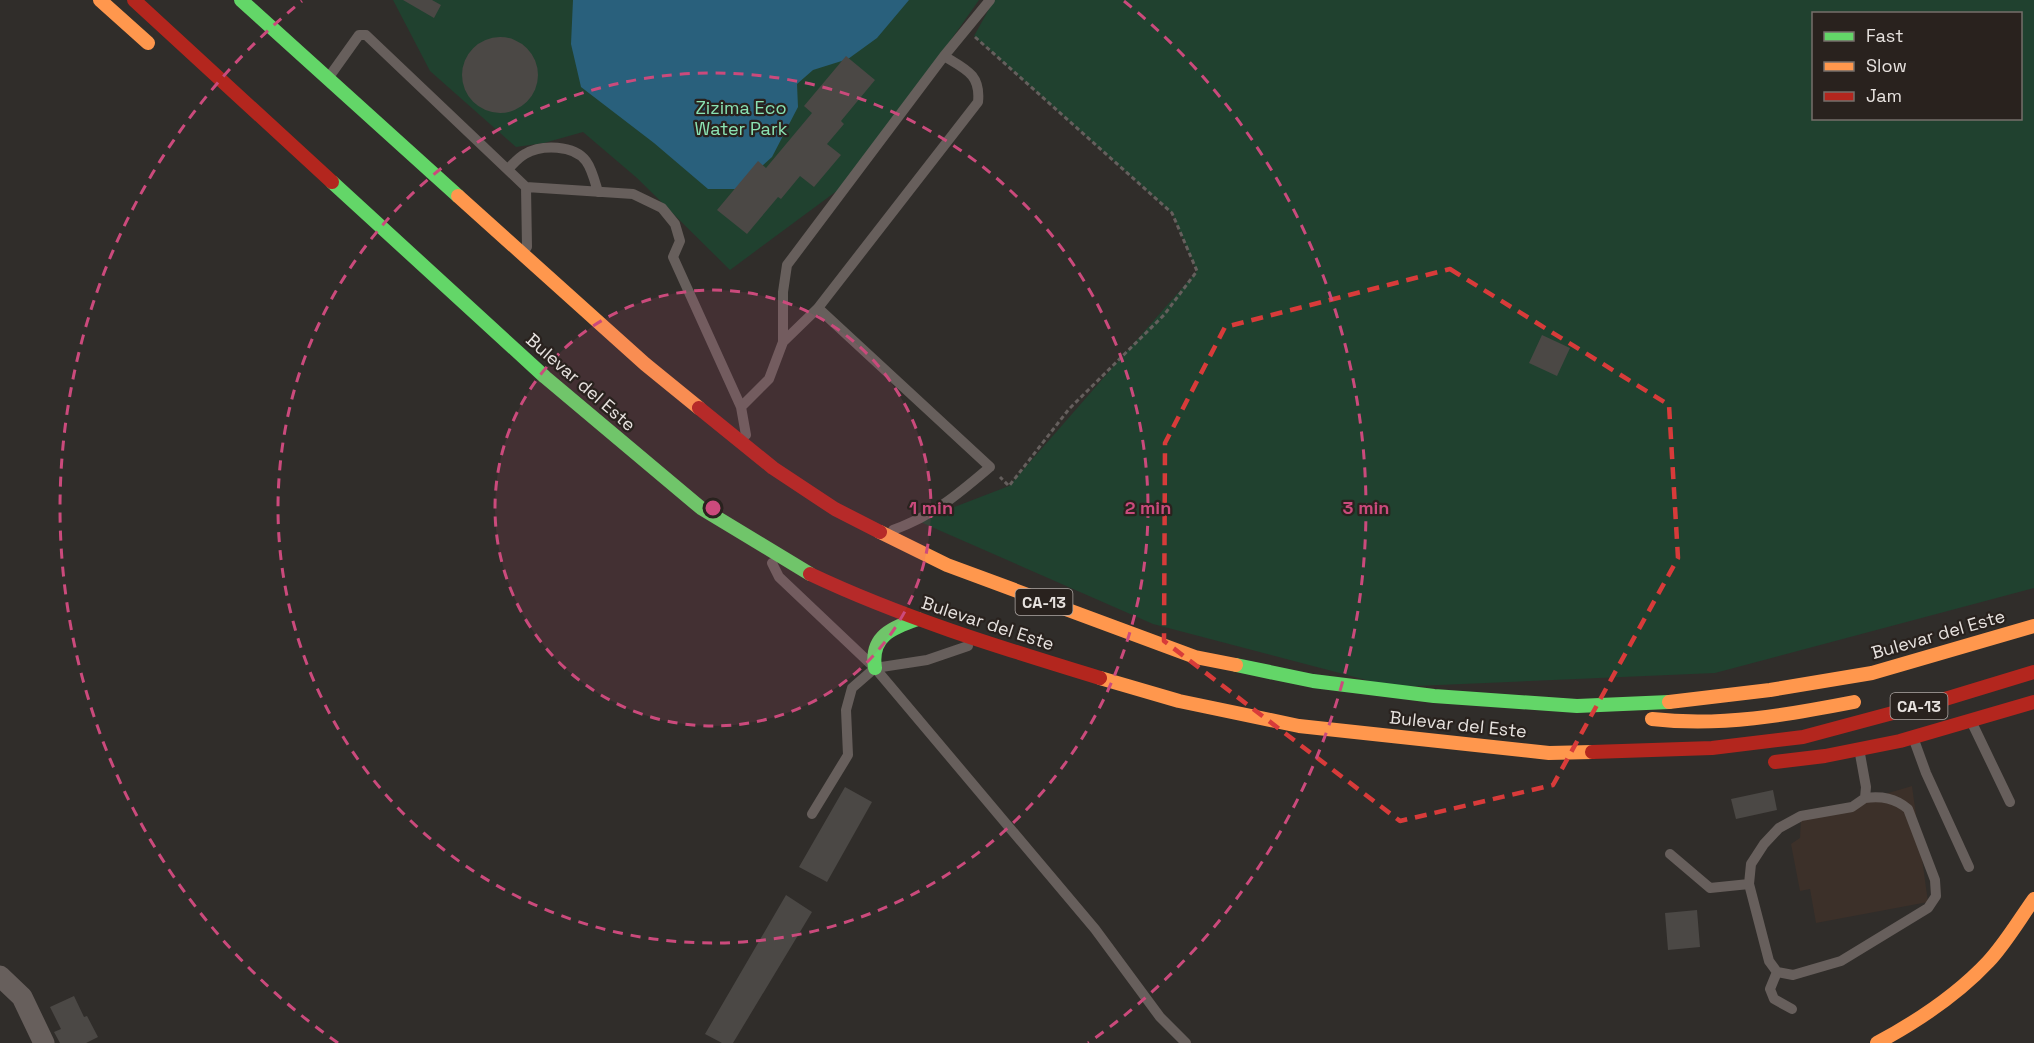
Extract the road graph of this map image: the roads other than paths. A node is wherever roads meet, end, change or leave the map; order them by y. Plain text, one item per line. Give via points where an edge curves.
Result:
1 (100, 0) edge
2 (134, 0) edge
3 (241, 0) edge
4 (990, 0) edge
5 (162, 56) dead end
6 (944, 56) junction
7 (329, 78) junction
8 (508, 169) junction
9 (526, 187) junction
10 (598, 192) junction
11 (527, 256) junction
12 (818, 308) junction
13 (467, 323) dead end
14 (783, 342) junction
15 (544, 377) junction
16 (741, 407) junction
17 (748, 449) junction
18 (883, 534) junction
19 (764, 548) junction
20 (918, 619) junction
21 (2034, 626) edge
22 (980, 642) junction
23 (875, 668) junction
24 (2034, 672) edge
25 (1863, 700) dead end
26 (2034, 702) edge
27 (1577, 706) junction
28 (1972, 722) junction
29 (1912, 737) junction
30 (1858, 749) junction
31 (1549, 753) junction
32 (1648, 763) dead end
33 (1756, 764) dead end
34 (1865, 798) junction
35 (2010, 802) dead end
36 (812, 814) dead end
37 (1670, 854) dead end
38 (1969, 867) dead end
39 (1749, 884) junction
40 (2034, 899) edge
41 (1777, 972) junction
42 (0, 976) edge
43 (1792, 1009) dead end
44 (44, 1043) edge
45 (1186, 1043) edge
46 (1877, 1043) edge

1 - 5 main road
2 - 15 main road, Bulevar del Este / CA-13
3 - 7 main road, Bulevar del Este / CA-13
4 - 6 lane
6 - 12 lane via 974,75 980,91 978,102
6 - 14 lane via 787,265
7 - 8 lane via 359,35 366,35
7 - 11 main road, Bulevar del Este / CA-13
8 - 9 lane
8 - 10 lane via 526,153 552,147 575,152 586,161
9 - 10 lane
9 - 11 lane
10 - 16 lane via 633,194 662,208 675,224 680,241 673,256
11 - 17 main road, Bulevar del Este / CA-13 via 645,364
12 - 14 lane
12 - 18 lane via 990,467 933,513
13 - 15 main road
14 - 16 lane via 769,380
15 - 19 main road, Bulevar del Este / CA-13 via 700,508
16 - 17 lane
17 - 18 main road, Bulevar del Este / CA-13 via 834,509
18 - 27 main road, Bulevar del Este / CA-13 via 957,569 1195,657 1313,681 1434,696
19 - 20 main road, Bulevar del Este / CA-13 via 856,596
19 - 23 lane via 779,577
20 - 22 main road, Bulevar del Este / CA-13
20 - 23 main road via 886,632 873,650
21 - 27 main road, Bulevar del Este / CA-13 via 1872,673 1681,701
22 - 23 lane via 927,660
22 - 31 main road, Bulevar del Este / CA-13 via 1179,701 1299,726
23 - 36 lane via 852,688 846,710 848,755
23 - 45 lane via 1095,929 1160,1017
24 - 31 main road, Bulevar del Este / CA-13 via 1803,736 1712,748
25 - 27 main road via 1718,722 1666,722
26 - 28 main road
28 - 29 main road
28 - 35 lane
29 - 30 main road
29 - 38 lane
30 - 33 main road
30 - 34 lane
31 - 32 main road
34 - 39 lane via 1852,807 1801,816 1779,828 1750,864
34 - 41 lane via 1880,796 1908,809 1935,880 1936,896 1928,908 1841,961 1793,975
37 - 39 lane via 1710,888
39 - 41 lane via 1769,961
40 - 46 main road via 1989,961 1916,1022
41 - 43 lane via 1770,989 1774,999
42 - 44 street via 22,997

